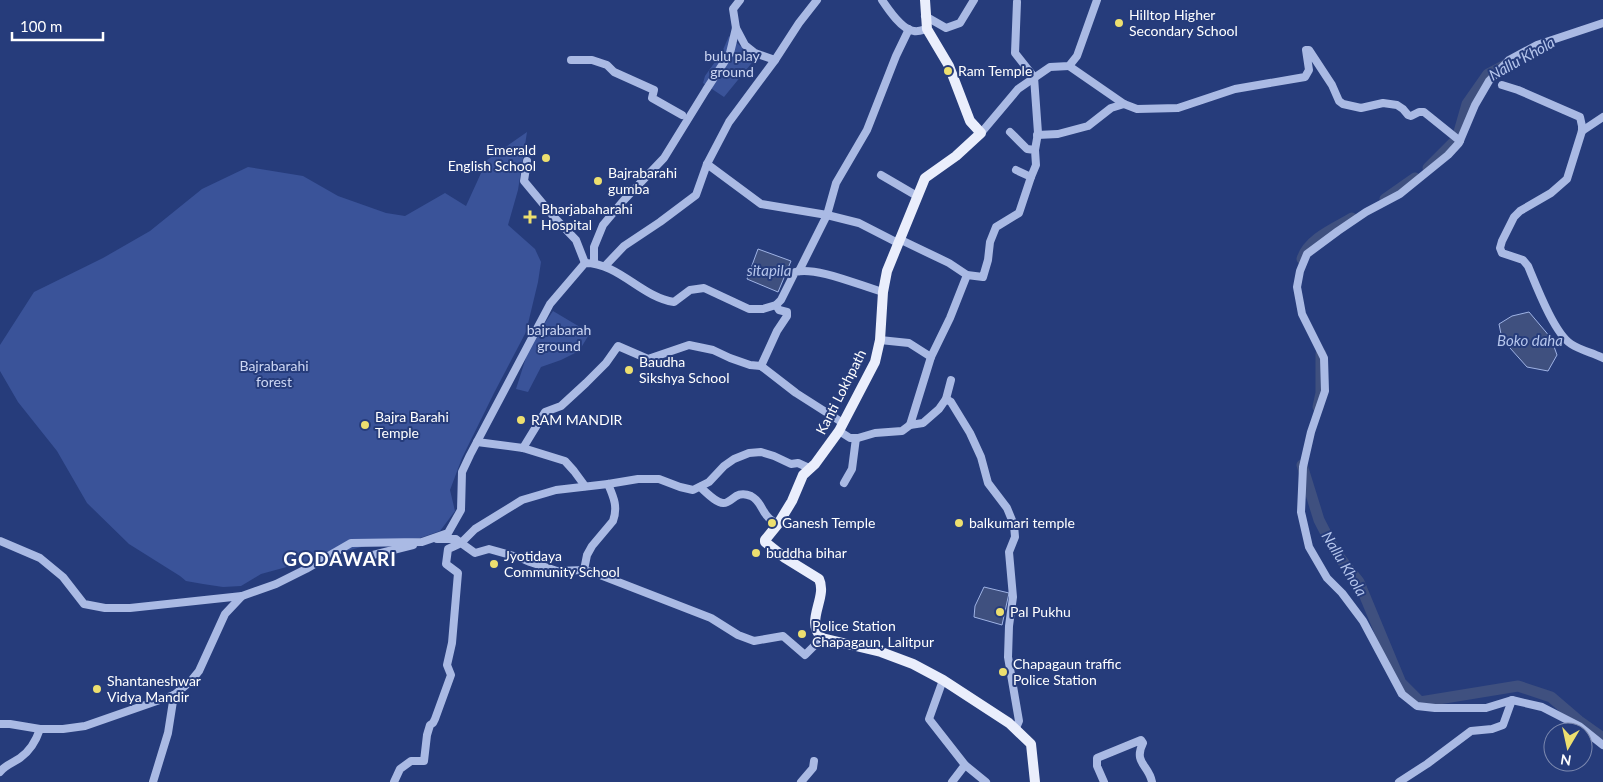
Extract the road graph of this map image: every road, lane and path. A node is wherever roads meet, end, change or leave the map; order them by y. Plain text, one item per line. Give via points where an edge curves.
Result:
1 (740, 0) edge
2 (817, 0) edge
3 (882, 0) edge
4 (925, 0) edge
5 (974, 0) edge
6 (1097, 0) edge
7 (1017, 2) dead end
8 (925, 16) junction
9 (1603, 23) edge
10 (736, 28) junction
11 (909, 29) junction
12 (926, 29) junction
13 (571, 60) dead end
14 (776, 60) junction
15 (1069, 66) junction
16 (1034, 77) junction
17 (1502, 86) dead end
18 (1124, 104) junction
19 (682, 115) dead end
20 (1603, 117) edge
21 (1582, 130) junction
22 (1010, 132) dead end
23 (981, 133) junction
24 (1037, 135) junction
25 (1460, 141) junction
26 (1035, 150) junction
27 (528, 161) dead end
28 (707, 164) junction
29 (1016, 170) dead end
30 (881, 175) dead end
31 (1031, 177) junction
32 (917, 196) junction
33 (827, 215) junction
34 (898, 241) junction
35 (585, 263) junction
36 (594, 263) junction
37 (605, 266) junction
38 (799, 271) junction
39 (967, 275) junction
40 (883, 292) junction
41 (776, 305) junction
42 (880, 340) junction
43 (931, 356) junction
44 (1603, 358) edge
45 (761, 366) junction
46 (951, 380) dead end
47 (946, 399) junction
48 (910, 425) junction
49 (842, 427) junction
50 (856, 438) junction
51 (477, 442) junction
52 (523, 448) junction
53 (809, 468) junction
54 (844, 483) dead end
55 (608, 484) junction
56 (585, 486) junction
57 (700, 488) junction
58 (778, 524) junction
59 (0, 541) edge
60 (461, 543) junction
61 (369, 556) dead end
62 (584, 570) junction
63 (242, 596) junction
64 (822, 638) junction
65 (943, 680) junction
66 (174, 695) junction
67 (1512, 700) junction
68 (0, 724) edge
69 (1016, 728) junction
70 (40, 729) junction
71 (1603, 745) edge
72 (814, 760) dead end
73 (965, 765) junction
74 (0, 772) edge
75 (154, 782) edge
76 (394, 782) edge
77 (801, 782) edge
78 (952, 782) edge
79 (986, 782) edge
80 (1035, 782) edge
81 (1104, 782) edge
82 (1152, 782) edge
83 (1399, 782) edge

1 - 10 street via 733,9
2 - 14 street
3 - 11 street via 893,17
4 - 8 main road
5 - 8 street via 960,23 946,28
6 - 15 street via 1077,56
7 - 16 street via 1015,53
8 - 12 main road
9 - 25 street via 1538,45 1509,60 1490,80
10 - 14 street via 745,45
10 - 36 street via 730,53 664,158 603,225 594,247
11 - 12 street
11 - 33 street via 867,130 836,183
12 - 23 main road via 948,66 970,121
13 - 19 street via 592,60 607,65 614,72 654,90 652,98
14 - 28 street via 729,122
15 - 16 street via 1050,67
15 - 18 street
16 - 23 street via 1018,89
16 - 24 street
17 - 21 street via 1580,117
18 - 24 street via 1111,108 1088,126 1058,134
18 - 25 street via 1137,109 1178,108 1234,89 1305,76 1310,70 1306,50 1309,50 1343,104 1361,108 1383,103 1397,105 1411,116 1424,112
20 - 21 street
21 - 44 street via 1567,180 1514,217 1500,248 1528,266 1562,336 1570,344
22 - 26 street via 1028,150
23 - 32 main road, Kanti Lokhpath via 925,178
24 - 26 street
25 - 67 street via 1448,155 1400,194 1359,217 1307,254 1297,288 1302,314 1324,358 1325,390 1303,467 1301,512 1308,547 1327,578 1362,621 1402,694 1417,706 1435,708 1486,708
26 - 31 street via 1036,165
27 - 35 street via 524,181 576,240
28 - 33 street via 761,204
28 - 37 street via 696,194 624,246
29 - 31 street
30 - 32 street
31 - 39 street via 1019,213 996,227 983,277
32 - 34 main road, Kanti Lokhpath
33 - 34 street via 859,223
33 - 38 street
34 - 39 street via 949,263
34 - 40 main road, Kanti Lokhpath
35 - 36 street
35 - 51 street via 550,304
36 - 37 street
37 - 41 street via 668,301 674,302 690,290 704,288 749,309
38 - 40 street via 817,272
38 - 41 street via 795,272
39 - 43 street
40 - 42 main road, Kanti Lokhpath
41 - 45 street via 779,310 787,312 787,316
42 - 43 street via 909,343
42 - 49 main road, Kanti Lokhpath via 875,362
43 - 48 street
45 - 49 street
45 - 52 street via 689,345 648,359 618,346 586,384 560,406 545,412
46 - 47 street
47 - 48 street via 923,423
47 - 69 street via 970,433 988,483 1007,508 1014,525 1015,537 1009,552 1013,597 1008,657 1019,721
48 - 50 street via 902,431
49 - 50 street via 850,438
49 - 53 main road, Kanti Lokhpath
50 - 54 street via 852,469
51 - 52 street
51 - 63 street via 462,472 461,510 448,533 422,542 351,543 276,584
52 - 56 street via 565,461
53 - 57 street via 762,452 749,453 724,466
53 - 58 main road, Kanti Lokhpath
55 - 56 street
55 - 57 street via 659,479 688,489
55 - 62 street via 617,507 615,516 592,546
56 - 60 street via 522,500 475,529
57 - 58 street via 721,503 736,495 750,496 759,501 768,518
58 - 64 main road, Kanti Lokhpath via 766,537 766,542 785,558 816,576 821,584 814,625
59 - 63 street via 40,558 63,577 84,604 130,608
60 - 61 street via 456,539 436,540
60 - 62 street via 475,553 489,550 557,571
60 - 76 street via 448,549 446,564 458,573 447,665 451,676 427,735 424,761 411,761 400,769
62 - 64 street via 710,618 754,641 783,636 805,655
63 - 66 street via 225,614 199,670
64 - 65 main road via 881,652
65 - 69 main road
65 - 73 street via 929,719
66 - 70 street via 84,726
66 - 75 street via 168,733
67 - 71 street via 1542,707 1579,726
67 - 83 street via 1503,725 1471,731
68 - 70 street
69 - 80 main road via 1031,744
70 - 74 street via 26,753
72 - 77 street via 813,768
73 - 78 street
73 - 79 street
81 - 82 street via 1097,766 1098,758 1141,740 1139,758

